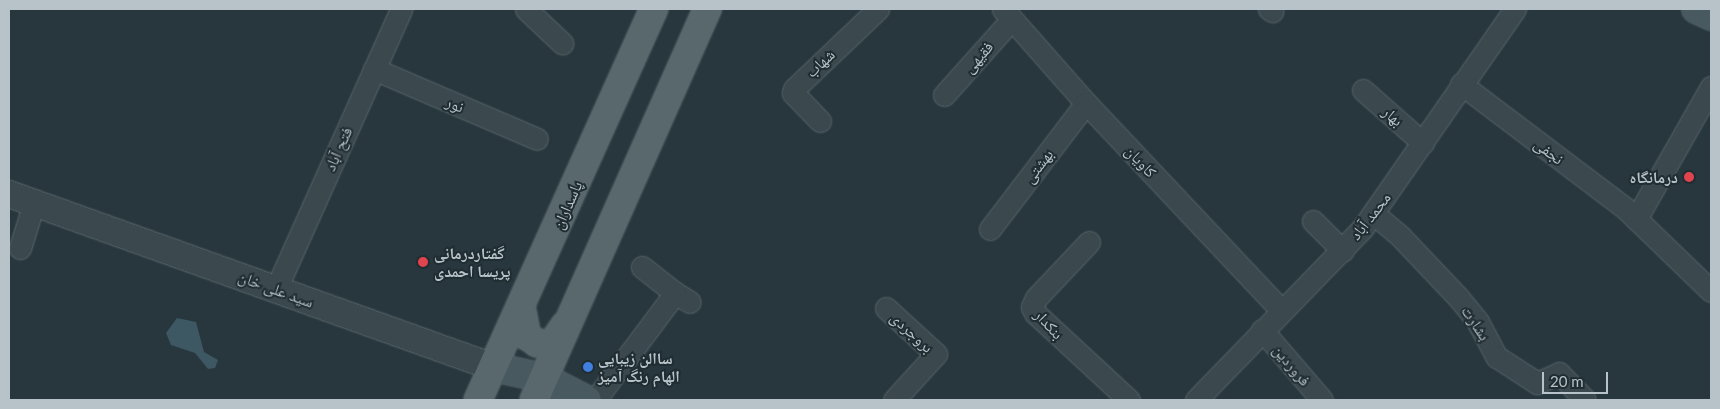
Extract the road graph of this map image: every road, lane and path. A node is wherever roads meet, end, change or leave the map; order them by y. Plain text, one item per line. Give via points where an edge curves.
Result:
1 (401, 9) edge
2 (526, 9) edge
3 (654, 9) edge
4 (707, 9) edge
5 (878, 9) edge
6 (1515, 9) edge
7 (1696, 9) edge
8 (1007, 14) edge
9 (1711, 16) edge
10 (562, 43) dead end
11 (374, 69) junction
12 (1461, 84) junction
13 (1711, 87) edge
14 (1363, 90) dead end
15 (944, 94) dead end
16 (1086, 103) junction
17 (820, 121) dead end
18 (537, 139) dead end
19 (1423, 142) junction
20 (9, 194) edge
21 (34, 203) junction
22 (1374, 214) junction
23 (1636, 219) junction
24 (1312, 221) dead end
25 (990, 229) dead end
26 (1089, 242) dead end
27 (20, 248) dead end
28 (1342, 251) junction
29 (642, 267) dead end
30 (276, 289) junction
31 (1711, 291) edge
32 (521, 306) junction
33 (886, 308) dead end
34 (1282, 310) junction
35 (571, 317) junction
36 (1262, 330) junction
37 (494, 367) junction
38 (539, 389) edge
39 (478, 400) edge
40 (587, 400) edge
41 (595, 400) edge
42 (894, 400) edge
43 (1129, 400) edge
44 (1196, 400) edge
45 (1322, 400) edge
46 (1585, 400) edge

1 - 11 street, فتح آباد
2 - 10 street
3 - 32 main road, پاسداران
4 - 35 main road
5 - 17 street, شهاب via 794,89 793,93
6 - 12 street, محمد آباد
7 - 9 main road
8 - 15 street, فقیهی
8 - 16 street, کاویان
11 - 18 street, نور
11 - 30 street, فتح آباد
12 - 19 street, محمد آباد
12 - 23 street, نجفی
13 - 23 street
14 - 19 street, بهار
16 - 25 street, بهشتی
16 - 34 street, کاویان
19 - 22 street, محمد آباد
20 - 21 street, سید علی خان
21 - 27 street
21 - 30 street, سید علی خان
22 - 28 street, محمد آباد
22 - 46 street, بشارت via 1401,237 1458,298 1478,322 1497,357 1537,383 1559,373
23 - 31 street, نجفی
24 - 28 street
26 - 43 street, بنکدار via 1032,306 1035,313
28 - 34 street, محمد آباد
29 - 41 street via 682,297
30 - 37 street, سید علی خان
32 - 35 main road via 527,336 537,343 551,345
32 - 37 main road, پاسداران
33 - 42 street, بروجردی via 936,354
34 - 36 street, محمد آباد
35 - 38 main road
36 - 44 street, محمد آباد
36 - 45 street, فروردین
37 - 38 main road, سید علی خان
37 - 39 main road, پاسداران
38 - 40 main road, سید علی خان

